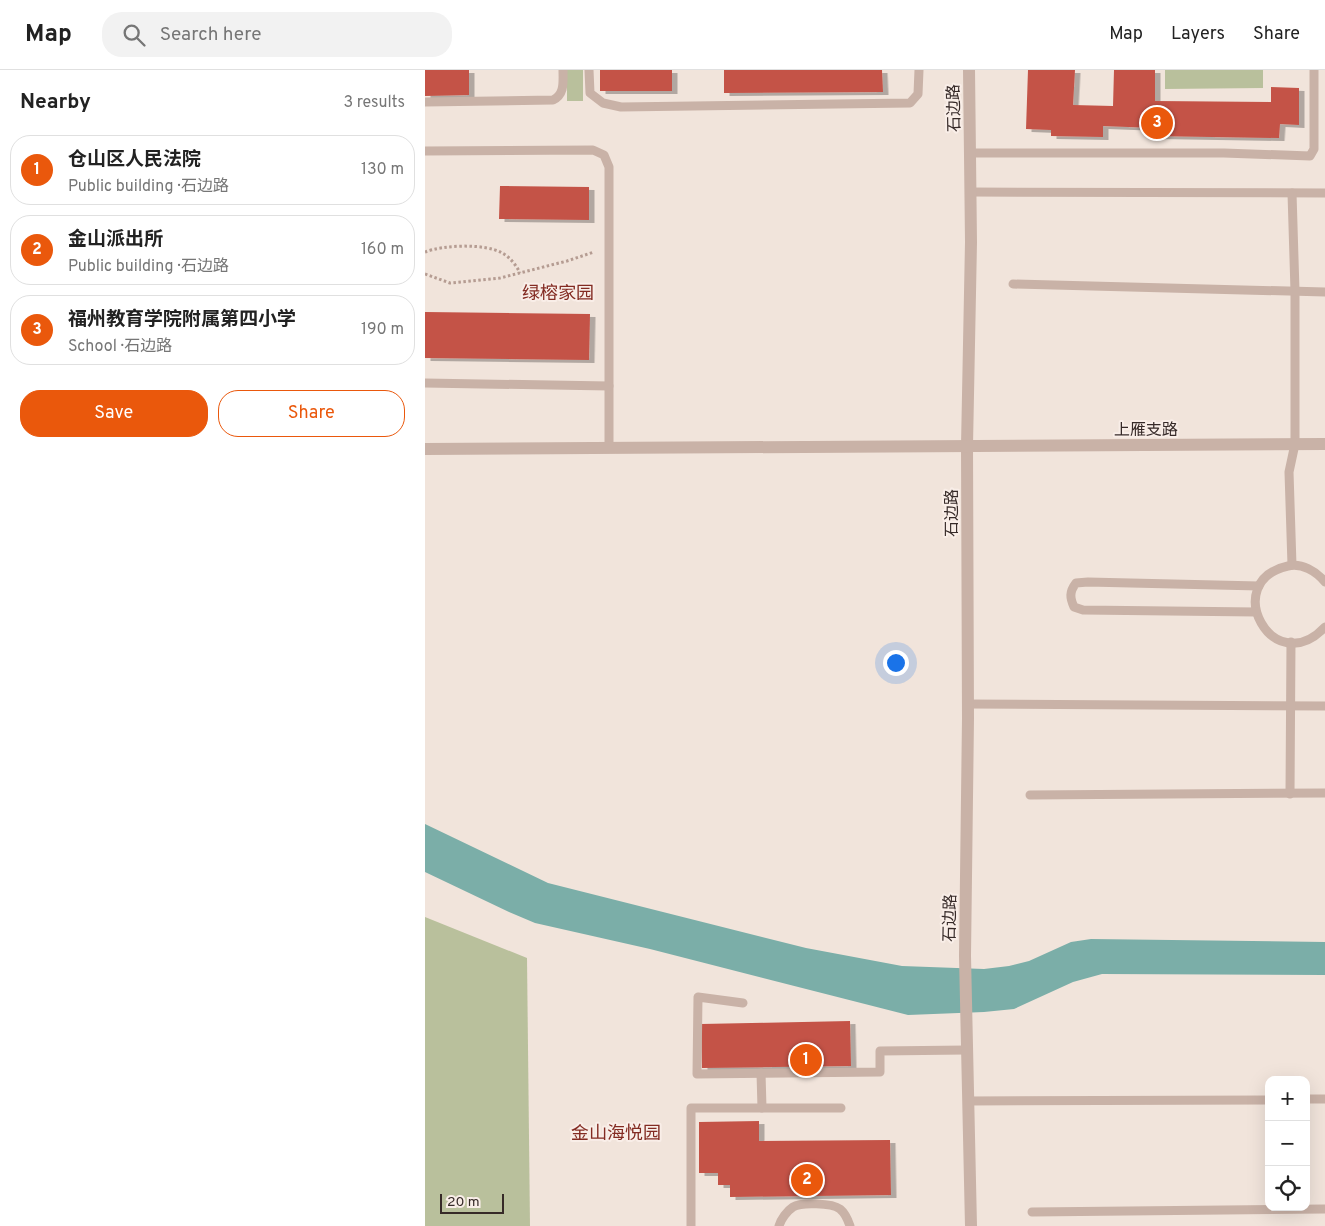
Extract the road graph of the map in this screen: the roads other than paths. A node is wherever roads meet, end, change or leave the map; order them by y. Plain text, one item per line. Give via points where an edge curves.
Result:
1 (563, 70) edge
2 (589, 70) edge
3 (919, 70) edge
4 (969, 70) edge
5 (1314, 70) edge
6 (425, 102) edge
7 (425, 151) edge
8 (970, 153) junction
9 (971, 192) junction
10 (1292, 193) junction
11 (1325, 193) edge
12 (1013, 284) dead end
13 (1295, 291) junction
14 (1325, 292) edge
15 (425, 383) edge
16 (609, 386) junction
17 (1295, 444) junction
18 (1325, 444) edge
19 (967, 446) junction
20 (609, 448) junction
21 (425, 449) edge
22 (1292, 565) junction
23 (1325, 582) edge
24 (1259, 586) junction
25 (1256, 612) junction
26 (1325, 627) edge
27 (1291, 642) junction
28 (968, 704) junction
29 (1290, 706) junction
30 (1325, 706) edge
31 (1325, 793) edge
32 (1290, 794) junction
33 (1030, 796) dead end
34 (743, 1002) dead end
35 (966, 1050) junction
36 (761, 1073) junction
37 (1310, 1099) edge
38 (1325, 1099) edge
39 (1265, 1100) edge
40 (968, 1101) junction
41 (762, 1108) junction
42 (841, 1108) dead end
43 (1265, 1208) edge
44 (1310, 1209) edge
45 (1325, 1209) edge
46 (1032, 1212) dead end
47 (691, 1226) edge
48 (779, 1226) edge
49 (850, 1226) edge
50 (971, 1226) edge

1 - 6 lane via 563,88 553,100
2 - 3 lane via 590,93 603,104 621,107 910,103 918,94
4 - 8 street, 石边路
5 - 8 lane via 1314,150 1310,156
7 - 16 lane via 593,150 604,155 609,167
8 - 9 street, 石边路
9 - 10 lane
9 - 19 street, 石边路
10 - 11 lane
10 - 13 lane
12 - 13 lane
13 - 14 lane
13 - 17 lane
15 - 16 lane
16 - 20 lane
17 - 18 street, 上雁支路
17 - 19 street, 上雁支路
17 - 22 lane via 1289,472
19 - 20 street, 上雁支路
19 - 28 street, 石边路
20 - 21 street, 上雁支路
22 - 23 lane via 1315,572
22 - 24 lane via 1279,568
24 - 25 lane
24 - 25 lane via 1088,582 1076,584 1071,590 1074,607 1083,610
25 - 27 lane via 1270,635
26 - 27 lane via 1307,640
27 - 29 lane
28 - 29 lane
28 - 35 street, 石边路
29 - 30 lane
29 - 32 lane
31 - 32 lane
32 - 33 lane
34 - 36 lane via 698,997 697,1074
35 - 36 lane via 880,1051 880,1072
35 - 40 street
36 - 41 lane
37 - 38 lane
39 - 40 lane
40 - 50 street
41 - 42 lane
41 - 47 lane via 691,1108
43 - 46 lane
44 - 45 lane
48 - 49 lane via 793,1207 832,1205 839,1208

